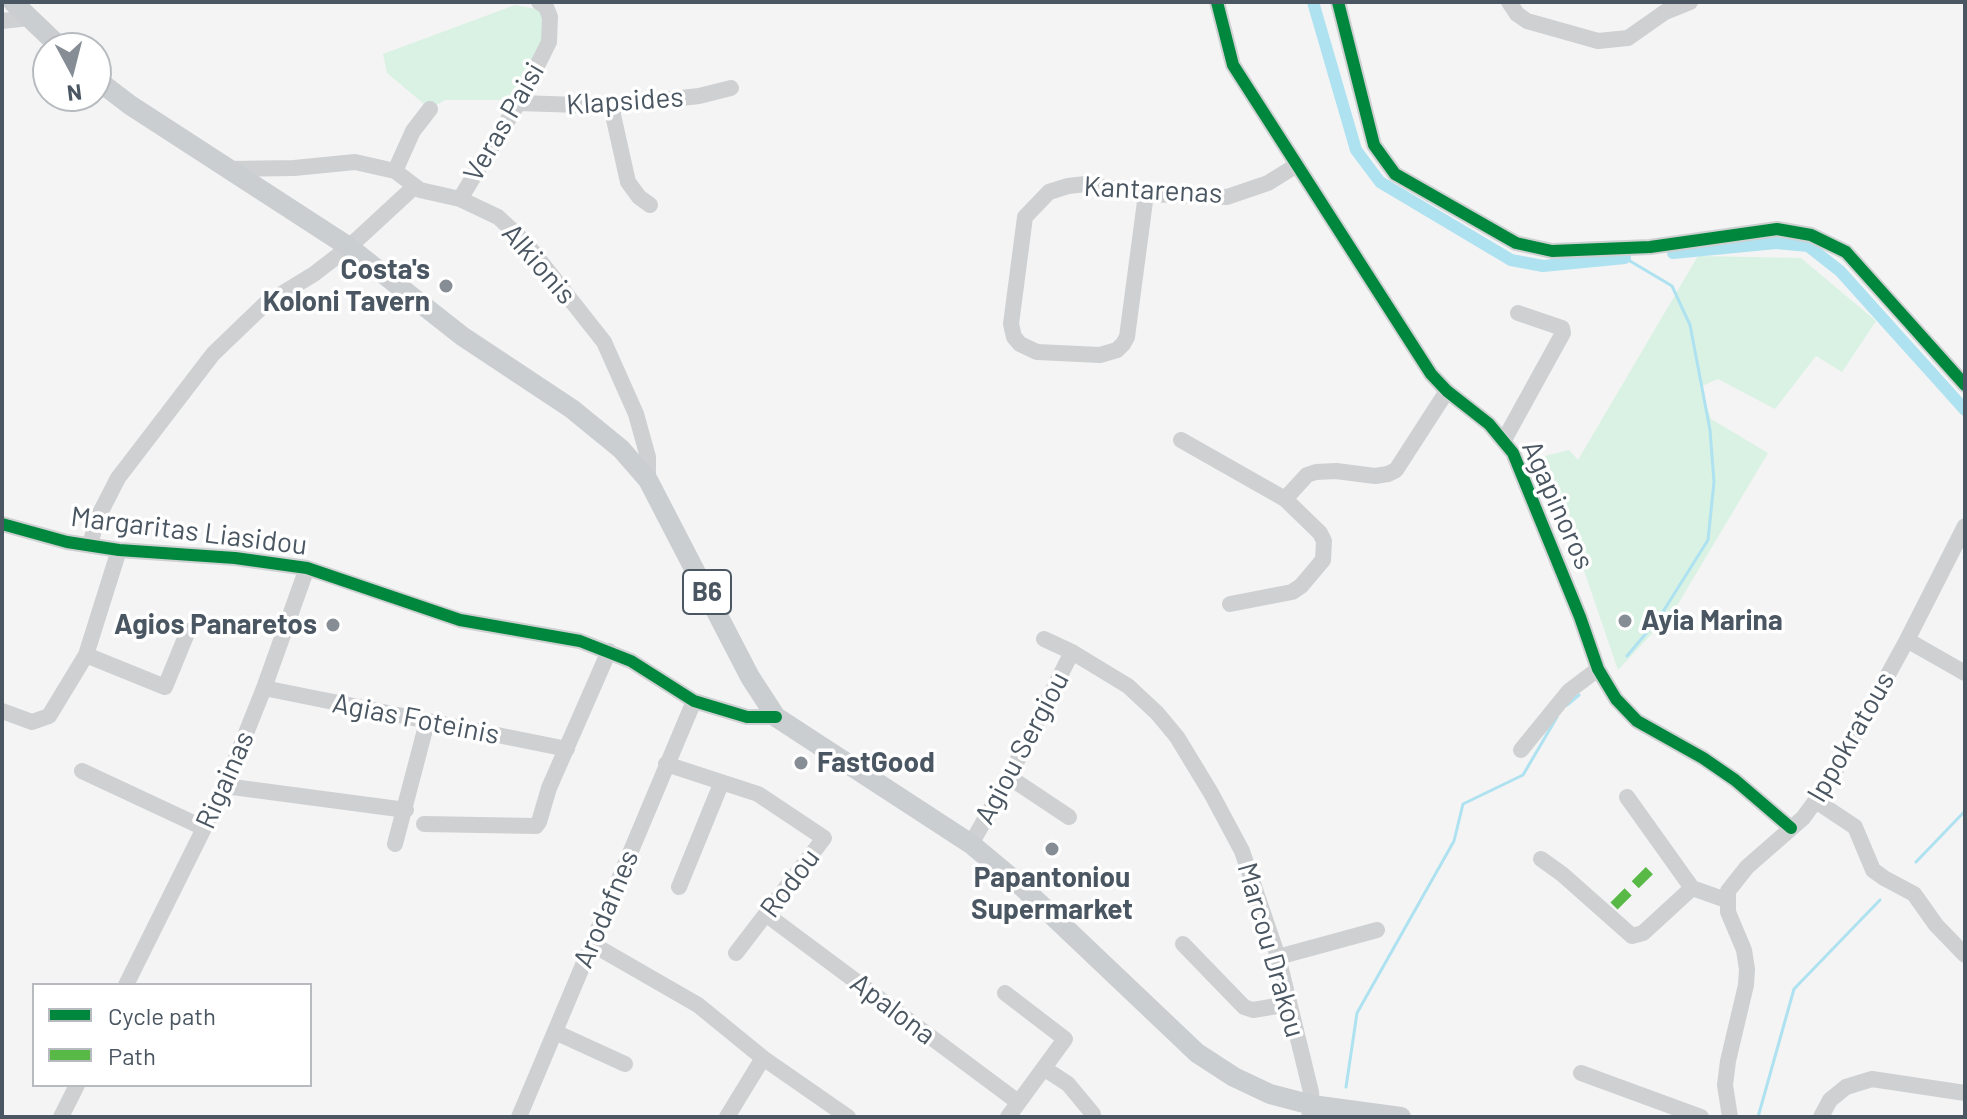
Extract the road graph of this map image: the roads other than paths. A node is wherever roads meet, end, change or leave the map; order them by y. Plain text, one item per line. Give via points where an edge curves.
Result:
1 (13, 2) edge
2 (539, 2) edge
3 (1217, 2) edge
4 (1338, 2) edge
5 (1509, 2) edge
6 (1690, 2) edge
7 (29, 18) junction
8 (2, 21) edge
9 (44, 32) edge
10 (731, 88) dead end
11 (112, 91) edge
12 (518, 103) junction
13 (611, 106) junction
14 (430, 109) dead end
15 (1297, 165) junction
16 (229, 169) junction
17 (395, 171) junction
18 (414, 187) junction
19 (1146, 194) junction
20 (460, 199) junction
21 (650, 205) dead end
22 (349, 247) junction
23 (1518, 313) dead end
24 (1965, 385) edge
25 (1447, 391) junction
26 (1181, 440) dead end
27 (1504, 440) junction
28 (648, 480) junction
29 (1285, 499) junction
30 (2, 524) edge
31 (1965, 526) edge
32 (90, 545) junction
33 (119, 550) junction
34 (307, 568) junction
35 (1230, 604) dead end
36 (188, 631) dead end
37 (1044, 639) dead end
38 (1907, 640) junction
39 (609, 651) junction
40 (1072, 652) junction
41 (86, 655) junction
42 (1598, 669) junction
43 (1965, 673) edge
44 (264, 688) junction
45 (694, 701) junction
46 (2, 711) edge
47 (776, 717) junction
48 (427, 722) junction
49 (567, 749) junction
50 (1521, 750) dead end
51 (666, 764) junction
52 (82, 771) dead end
53 (1009, 777) junction
54 (721, 784) junction
55 (225, 786) junction
56 (1627, 797) dead end
57 (1816, 801) junction
58 (406, 810) junction
59 (1069, 817) dead end
60 (424, 824) dead end
61 (204, 828) junction
62 (1791, 828) junction
63 (395, 844) dead end
64 (971, 844) junction
65 (1541, 859) dead end
66 (679, 887) dead end
67 (1692, 888) junction
68 (1726, 900) junction
69 (767, 915) junction
70 (1377, 930) dead end
71 (592, 944) junction
72 (1183, 944) dead end
73 (736, 953) dead end
74 (1965, 955) edge
75 (1278, 957) junction
76 (127, 983) edge
77 (1005, 993) dead end
78 (1289, 1004) junction
79 (555, 1032) junction
80 (763, 1058) junction
81 (625, 1064) dead end
82 (1045, 1069) junction
83 (1581, 1073) dead end
84 (76, 1087) edge
85 (1965, 1093) edge
86 (1018, 1102) junction
87 (1310, 1111) edge
88 (1093, 1114) dead end
89 (61, 1117) edge
90 (519, 1117) edge
91 (727, 1117) edge
92 (848, 1117) edge
93 (1008, 1117) edge
94 (1401, 1117) edge
95 (1701, 1117) edge
96 (1730, 1117) edge
97 (1821, 1117) edge

1 - 7 main road
2 - 12 street, Veras Paisi via 550,17 549,42
3 - 15 street, Agapinoros via 1233,65
4 - 24 street via 1374,145 1395,174 1516,243 1552,251 1650,247 1777,229 1811,235 1846,252
5 - 6 street via 1527,21 1598,41 1628,38
7 - 8 street
7 - 9 main road
10 - 13 street, Klapsides
11 - 16 main road, B6
12 - 13 street, Klapsides
12 - 20 street, Veras Paisi
13 - 21 street via 628,182
14 - 17 street
15 - 19 street, Kantarenas via 1227,197
15 - 25 street, Agapinoros
16 - 17 street via 344,162
16 - 22 main road, B6
17 - 18 street, Alkionis
18 - 20 street, Alkionis
18 - 22 street
19 - 19 street, Kantarenas via 1086,184 1049,192 1036,202 1025,217 1011,324 1020,344 1037,352 1100,355 1117,350 1127,337
20 - 28 street, Alkionis via 512,229 604,342 636,414 648,457
22 - 28 main road, B6 via 462,336 572,409 621,449
22 - 32 street via 265,304 213,354 118,478
23 - 27 street via 1562,328 1563,333
25 - 27 street, Agapinoros
25 - 29 street via 1396,470 1375,476 1316,472
26 - 29 street
27 - 42 street, Agapinoros via 1530,492
28 - 47 main road, B6
29 - 35 street via 1320,533 1323,560 1292,592
30 - 32 street, Margaritas Liasidou
31 - 38 street, Ippokratous
32 - 33 street, Margaritas Liasidou
33 - 34 street, Margaritas Liasidou
33 - 41 street
34 - 39 street, Margaritas Liasidou via 460,620
34 - 44 street, Rigainas
36 - 41 street via 165,687
37 - 40 street, Marcou Drakou
38 - 43 street
38 - 57 street, Ippokratous
39 - 45 street, Margaritas Liasidou
39 - 49 street
40 - 53 street, Agiou Sergiou
40 - 75 street, Marcou Drakou via 1128,686 1177,737 1242,851
41 - 46 street via 43,720 27,721
42 - 50 street via 1569,691
42 - 62 street, Agapinoros via 1637,721 1724,772
44 - 48 street, Agias Foteinis
44 - 55 street, Rigainas
45 - 47 street, Margaritas Liasidou via 747,717
45 - 51 street, Arodafnes
47 - 64 main road, B6
48 - 49 street, Agias Foteinis
48 - 58 street
49 - 60 street via 536,826
51 - 54 street, Rodou
51 - 71 street, Arodafnes
52 - 61 street
53 - 59 street
53 - 64 street, Agiou Sergiou
54 - 66 street
54 - 69 street, Rodou via 758,794 824,838
55 - 58 street
55 - 61 street, Rigainas
56 - 67 street
57 - 62 street, Ippokratous
57 - 74 street via 1855,827 1873,870 1914,894
58 - 63 street
61 - 76 street, Rigainas
62 - 68 street, Ippokratous via 1733,883
64 - 87 main road, B6 via 1197,1053 1252,1087
65 - 67 street via 1632,936 1643,933
67 - 68 street
68 - 96 street via 1747,969 1725,1085
69 - 73 street, Rodou
69 - 86 street, Apalona
70 - 75 street
71 - 79 street, Arodafnes
71 - 80 street via 698,1005
72 - 78 street via 1244,1007
75 - 78 street, Marcou Drakou
77 - 82 street via 1065,1039
78 - 87 street, Marcou Drakou via 1311,1092
79 - 81 street
79 - 90 street, Arodafnes
80 - 91 street
80 - 92 street
82 - 86 street
82 - 88 street via 1068,1084
83 - 95 street
84 - 89 street
85 - 97 street via 1872,1079 1846,1087
86 - 93 street
87 - 94 main road, B6

